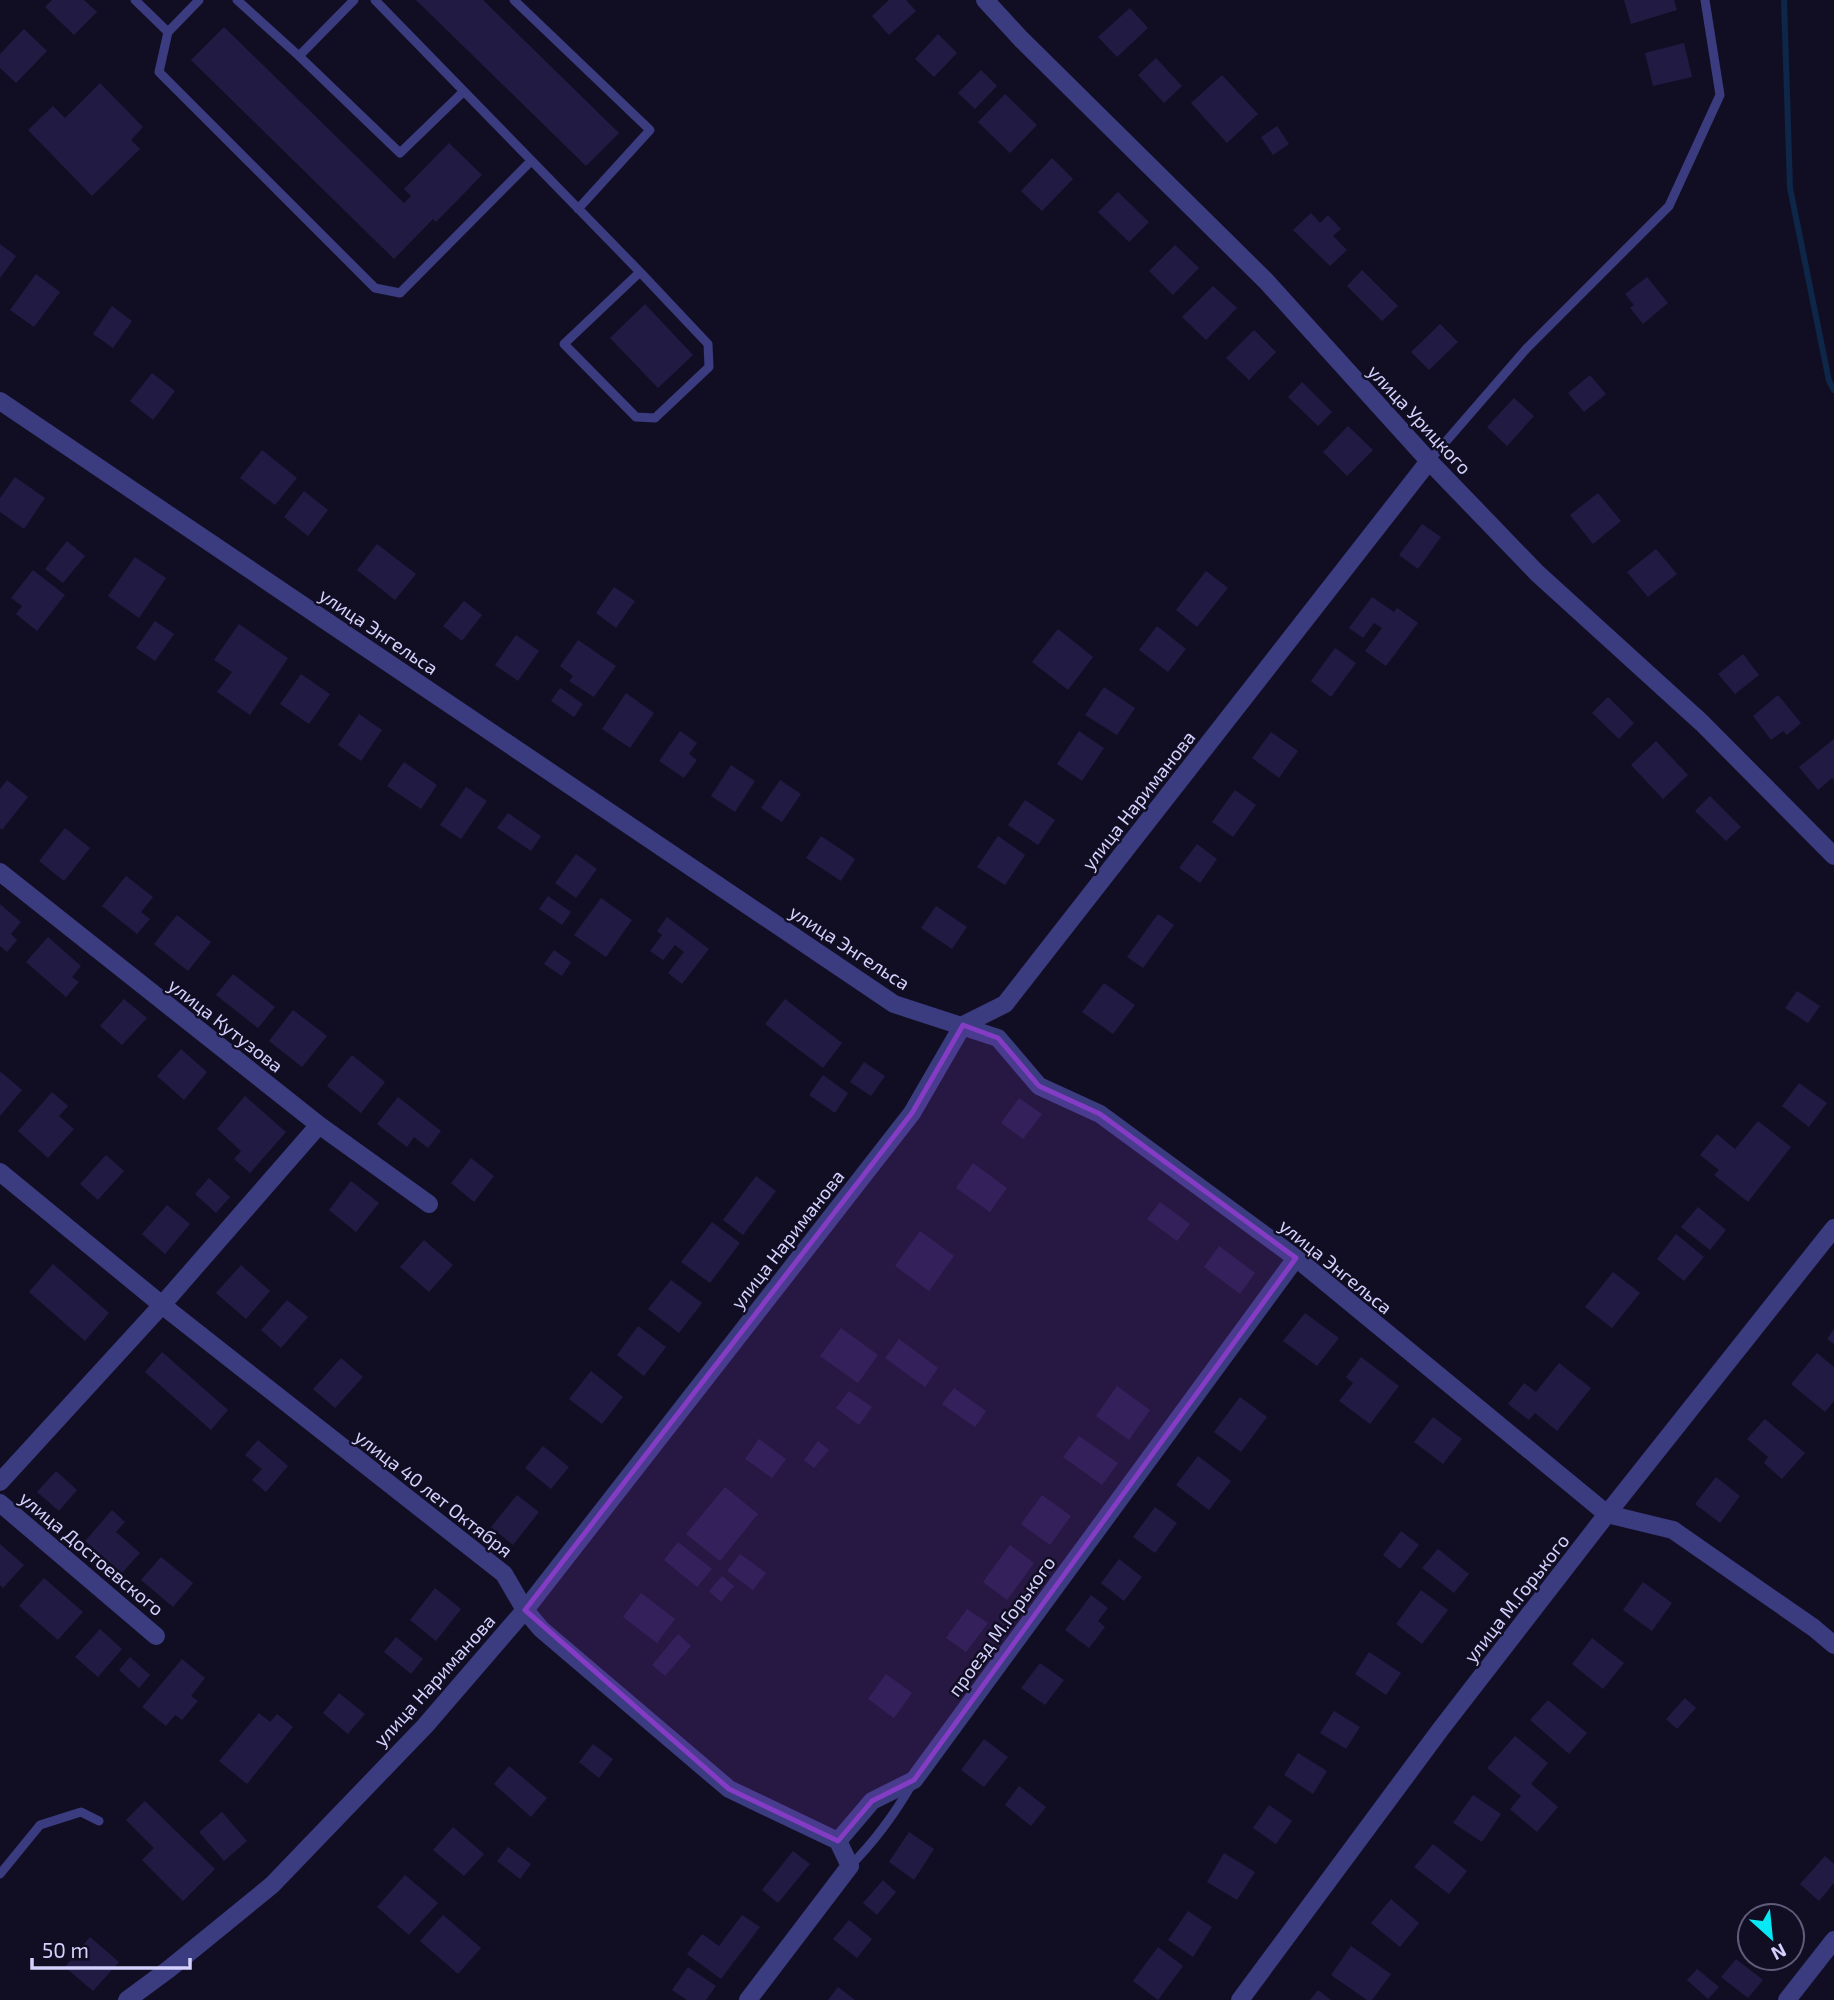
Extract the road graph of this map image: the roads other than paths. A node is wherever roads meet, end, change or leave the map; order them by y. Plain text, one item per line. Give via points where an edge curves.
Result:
1 (135, 0) edge
2 (199, 0) edge
3 (237, 0) edge
4 (354, 0) edge
5 (375, 0) edge
6 (514, 0) edge
7 (985, 0) edge
8 (1704, 0) edge
9 (168, 32) junction
10 (299, 56) junction
11 (463, 92) junction
12 (531, 161) junction
13 (578, 209) junction
14 (640, 272) junction
15 (0, 401) edge
16 (1429, 461) junction
17 (1834, 856) edge
18 (0, 872) edge
19 (963, 1025) junction
20 (319, 1125) junction
21 (0, 1172) edge
22 (429, 1204) dead end
23 (1834, 1228) edge
24 (1296, 1258) junction
25 (162, 1305) junction
26 (0, 1482) edge
27 (0, 1503) edge
28 (1607, 1514) junction
29 (525, 1610) junction
30 (156, 1636) dead end
31 (1834, 1645) edge
32 (914, 1780) junction
33 (99, 1821) dead end
34 (838, 1841) junction
35 (850, 1866) junction
36 (0, 1874) edge
37 (1834, 1940) edge
38 (127, 2000) edge
39 (748, 2000) edge
40 (1240, 2000) edge
41 (1787, 2000) edge

1 - 9 lane
2 - 9 lane
3 - 10 lane
4 - 10 lane
5 - 11 lane
6 - 13 lane via 650,130
7 - 16 street, улица Урицкого via 1266,281
8 - 16 lane via 1720,95 1669,206 1527,348
9 - 12 lane via 159,72 375,288 400,293
10 - 11 lane via 400,153
11 - 12 lane
12 - 13 lane
13 - 14 lane
14 - 14 lane via 708,344 709,367 655,418 635,417 564,344
15 - 19 street, улица Энгельса via 894,1004
16 - 17 street, улица Урицкого via 1537,573 1702,723
16 - 19 street, улица Нариманова via 1005,1004
18 - 20 street, улица Кутузова
19 - 24 street, улица Энгельса via 998,1038 1039,1086 1100,1114
19 - 29 street, улица Нариманова via 912,1113
20 - 22 street, улица Кутузова
20 - 25 street
21 - 25 street, улица 40 лет Октября
23 - 28 street, улица М.Горького
24 - 28 street, улица Энгельса
24 - 32 street, проезд М.Горького
25 - 26 street
25 - 29 street, улица 40 лет Октября via 504,1574
27 - 30 street, улица Достоевского
28 - 31 street, улица Энгельса via 1673,1530
28 - 40 street, улица М.Горького
29 - 34 street, улица 40 лет Октября via 541,1629 729,1789
29 - 38 street, улица Нариманова via 425,1726 272,1885
32 - 34 street, проезд М.Горького via 872,1801
32 - 35 lane via 892,1818
33 - 36 lane via 81,1812 40,1825
34 - 35 street
35 - 39 street
37 - 41 street

